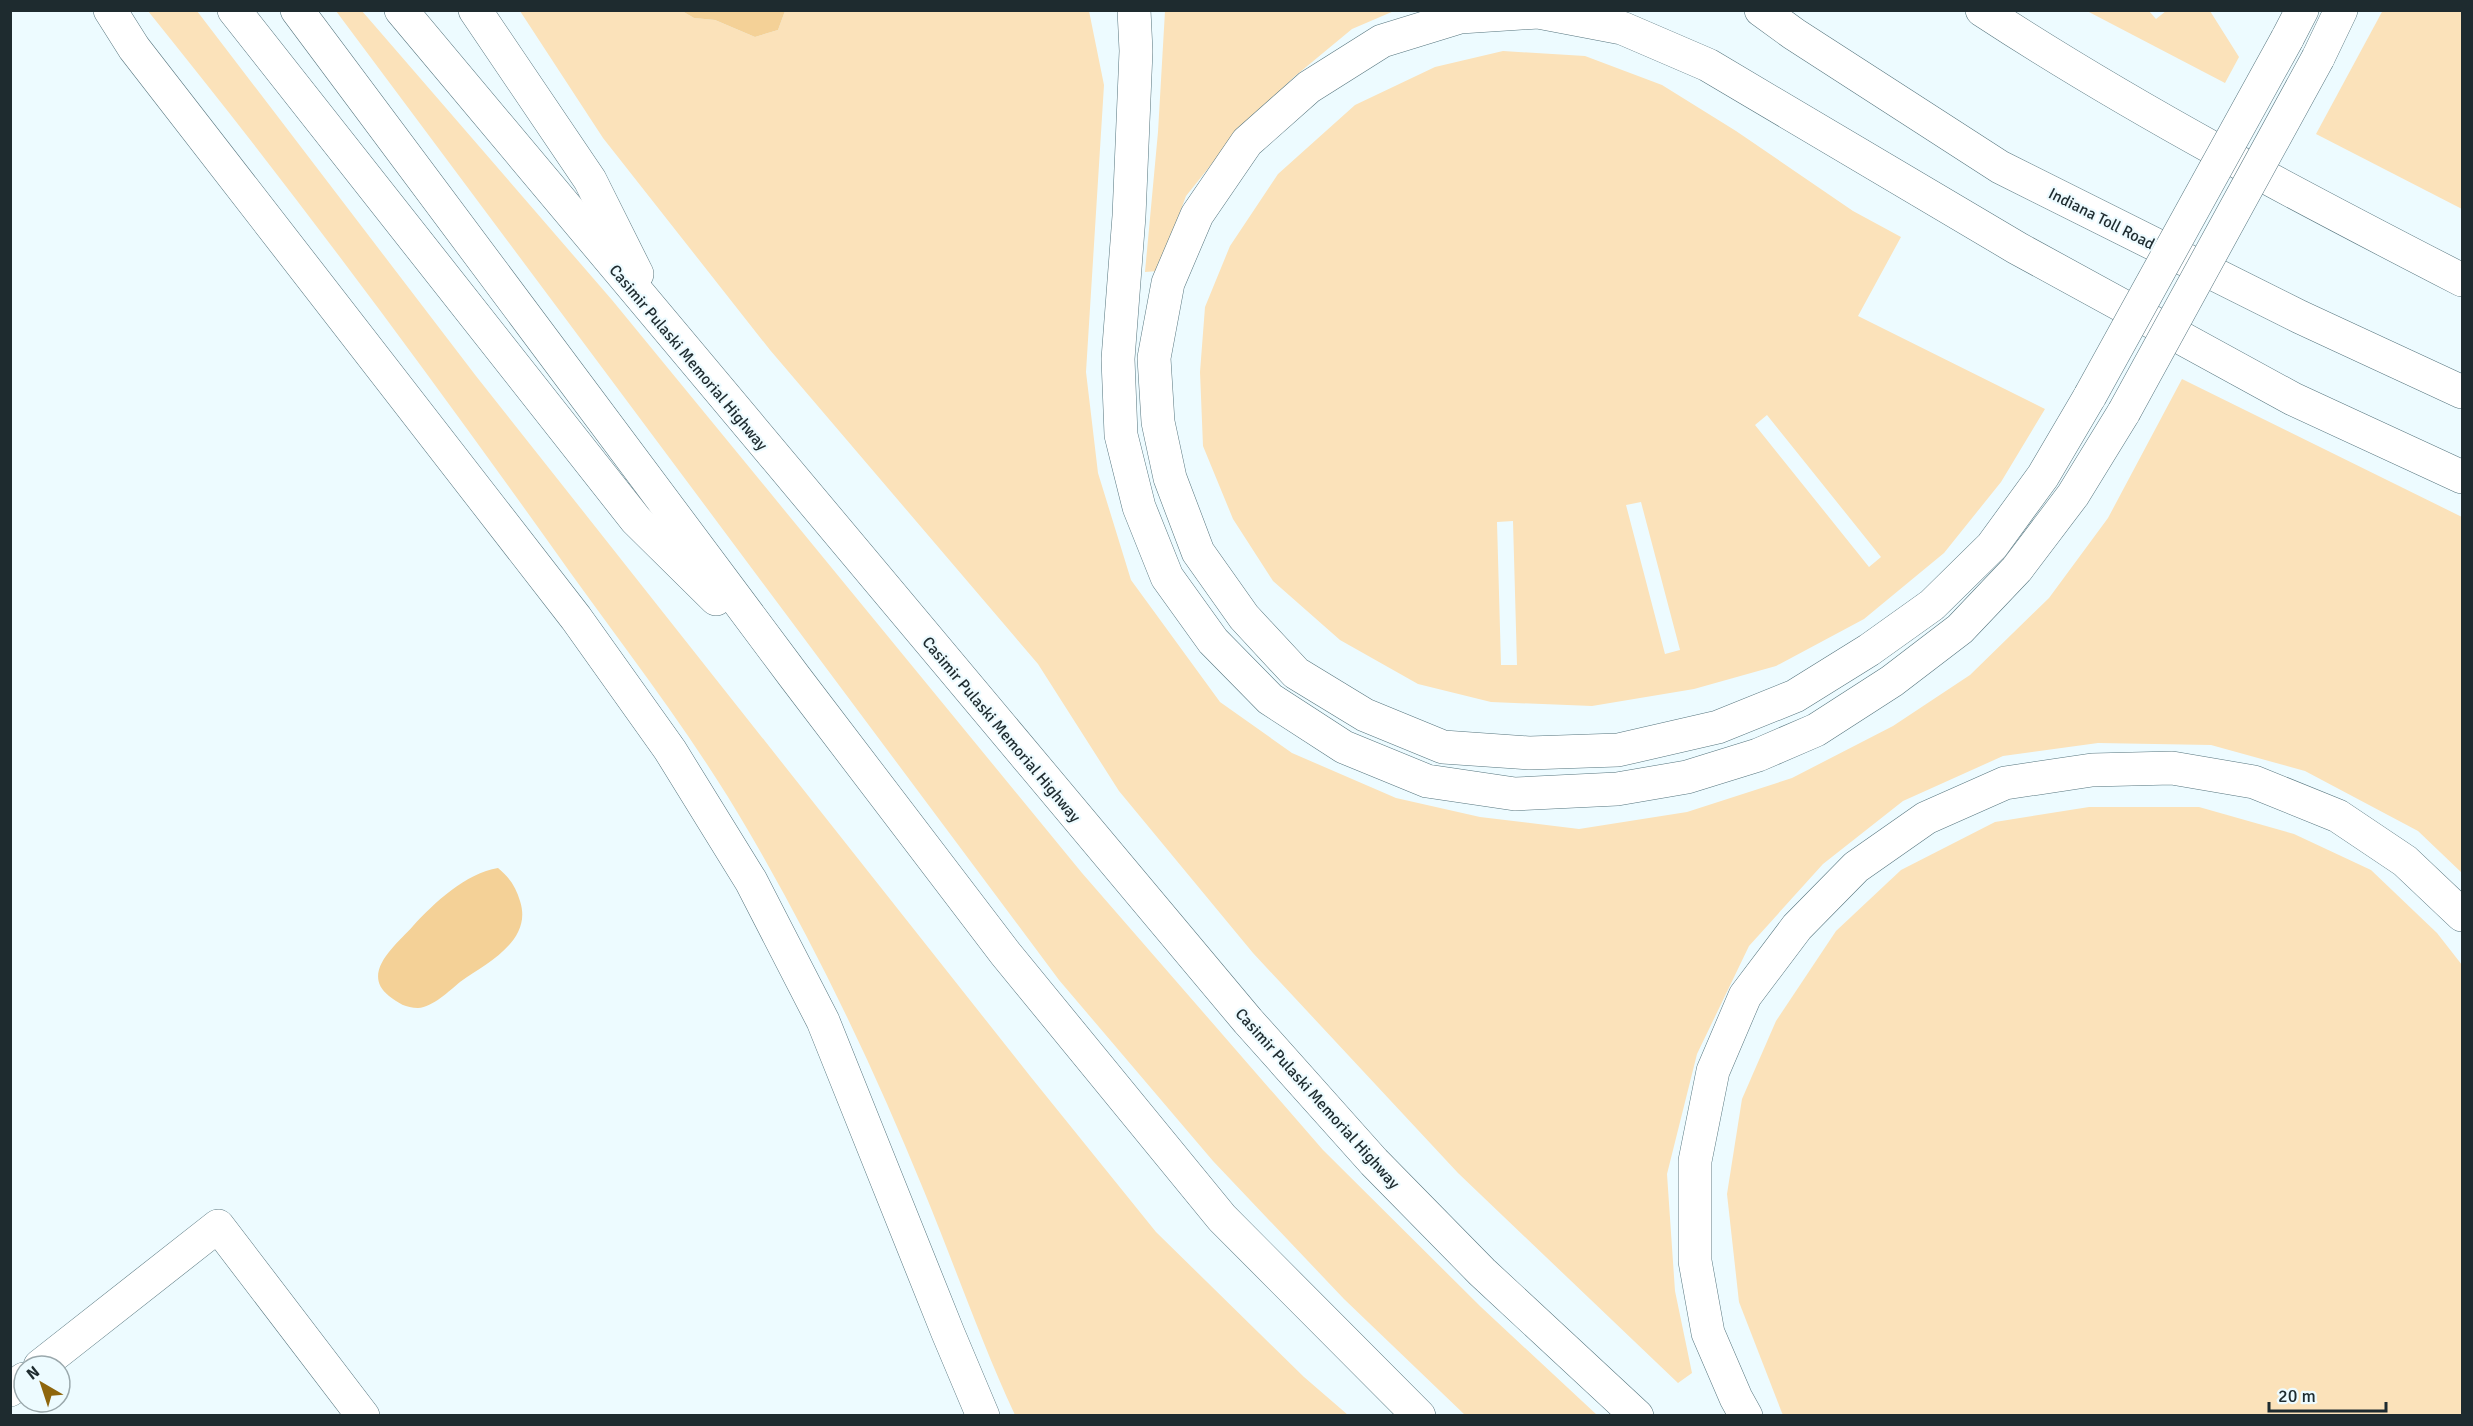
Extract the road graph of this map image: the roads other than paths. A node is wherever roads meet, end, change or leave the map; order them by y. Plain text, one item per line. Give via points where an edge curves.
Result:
1 (96, 10) edge
2 (110, 10) edge
3 (234, 10) edge
4 (297, 10) edge
5 (401, 10) edge
6 (475, 10) edge
7 (1134, 10) edge
8 (1761, 10) edge
9 (1982, 10) edge
10 (2302, 10) edge
11 (2341, 10) edge
12 (134, 48) junction
13 (2463, 280) edge
14 (664, 326) junction
15 (2463, 393) edge
16 (2463, 477) edge
17 (794, 676) junction
18 (2463, 915) edge
19 (55, 1354) edge
20 (363, 1416) edge
21 (983, 1416) edge
22 (1419, 1416) edge
23 (1637, 1416) edge
24 (1746, 1416) edge

1 - 12 main road
2 - 12 main road
3 - 17 main road via 636,520
4 - 17 main road
5 - 14 main road, Casimir Pulaski Memorial Highway
6 - 14 main road via 590,180
7 - 11 main road, bridge via 1129,216 1118,359 1121,435 1138,507 1167,577 1214,641 1270,699 1344,747 1427,781 1515,794 1617,789 1687,777 1758,755 1816,730 1892,681 1960,629 2017,569 2073,495 2124,412
8 - 15 main road, Indiana Toll Road via 2000,167 2300,317
9 - 13 main road via 2058,60 2301,196
10 - 16 main road, bridge via 2287,39 2090,396 2043,476 1992,546 1932,605 1795,696 1718,727 1618,750 1529,753 1443,747 1365,715 1296,673 1244,618 1198,552 1170,478 1158,422 1154,358 1168,283 1197,215 1247,142 1309,87 1382,41 1460,17 1538,12 1622,27 1708,65 2017,248 2242,371 2293,399
12 - 21 main road via 569,609 670,750 751,881 824,1021
14 - 23 main road, Casimir Pulaski Memorial Highway via 1248,1022 1374,1162 1482,1272
17 - 22 main road via 1005,953 1222,1218
18 - 24 main road via 2405,861 2338,816 2254,782 2172,768 2092,770 2005,783 1917,824 1856,867 1797,927 1745,996 1713,1071 1695,1161 1695,1261 1708,1333
19 - 20 main road via 218,1226

